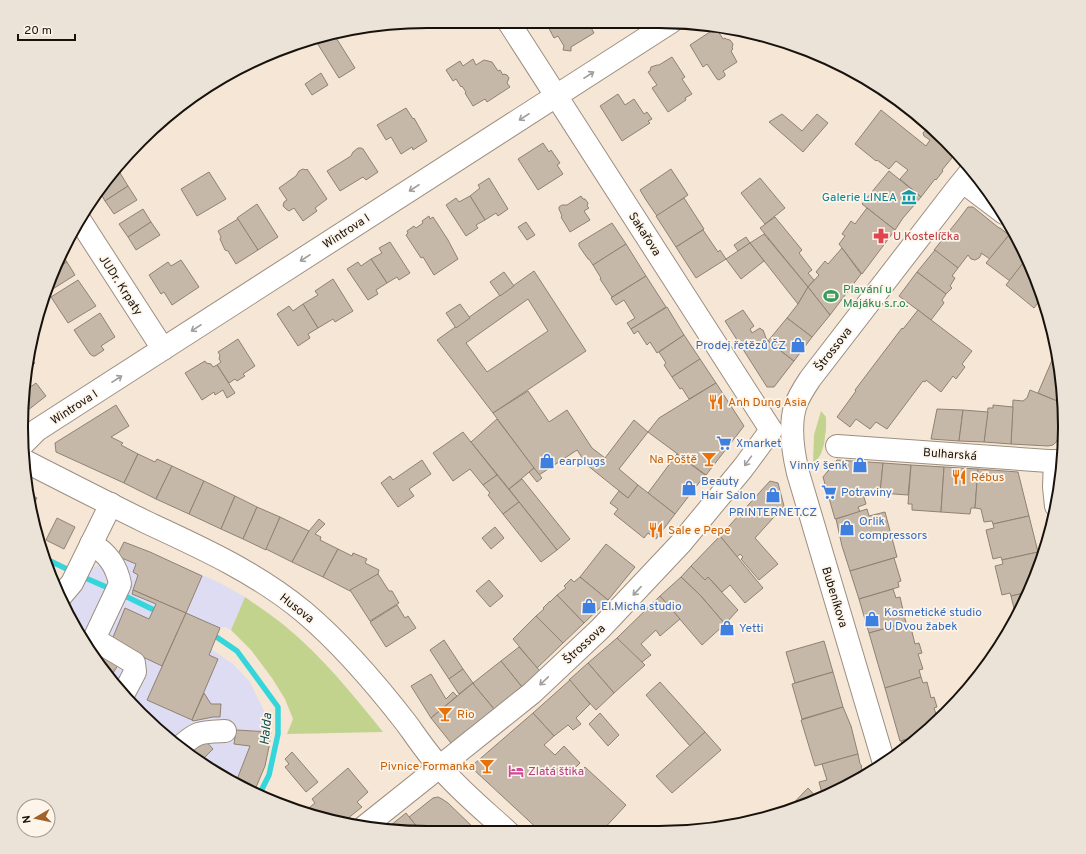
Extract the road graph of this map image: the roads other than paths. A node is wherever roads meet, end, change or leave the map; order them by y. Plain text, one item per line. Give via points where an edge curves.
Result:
1 (512, 28) edge
2 (662, 28) edge
3 (556, 96) junction
4 (970, 177) edge
5 (82, 225) edge
6 (163, 350) junction
7 (771, 430) junction
8 (792, 430) junction
9 (28, 439) edge
10 (838, 446) dead end
11 (1056, 461) edge
12 (30, 463) edge
13 (111, 504) junction
14 (91, 544) junction
15 (71, 582) edge
16 (91, 643) edge
17 (126, 689) edge
18 (225, 731) dead end
19 (183, 744) edge
20 (882, 758) edge
21 (439, 767) junction
22 (370, 822) edge
23 (501, 826) edge

1 - 3 street, Sakařova
3 -> 2 street, Wintrova I
3 -> 6 street, Wintrova I
3 - 7 street, Sakařova
4 - 8 street, Štrossova via 810,379 795,407
5 - 6 street, JUDr. Krpaty
9 -> 6 street, Wintrova I via 37,430
7 - 8 street
7 -> 21 street, Štrossova via 681,543 600,629 532,693
8 - 20 street, Bubeníkova via 798,473
10 - 11 street, Bulharská
12 - 13 street, Husova
13 - 14 street
13 - 21 street, Husova via 254,576 303,612 344,649 367,675
14 - 15 street
14 - 16 street via 110,560 119,576 120,584
16 - 17 street via 134,663 135,672
18 - 19 street via 199,733
21 - 22 street, Štrossova
21 - 23 street, Husova

